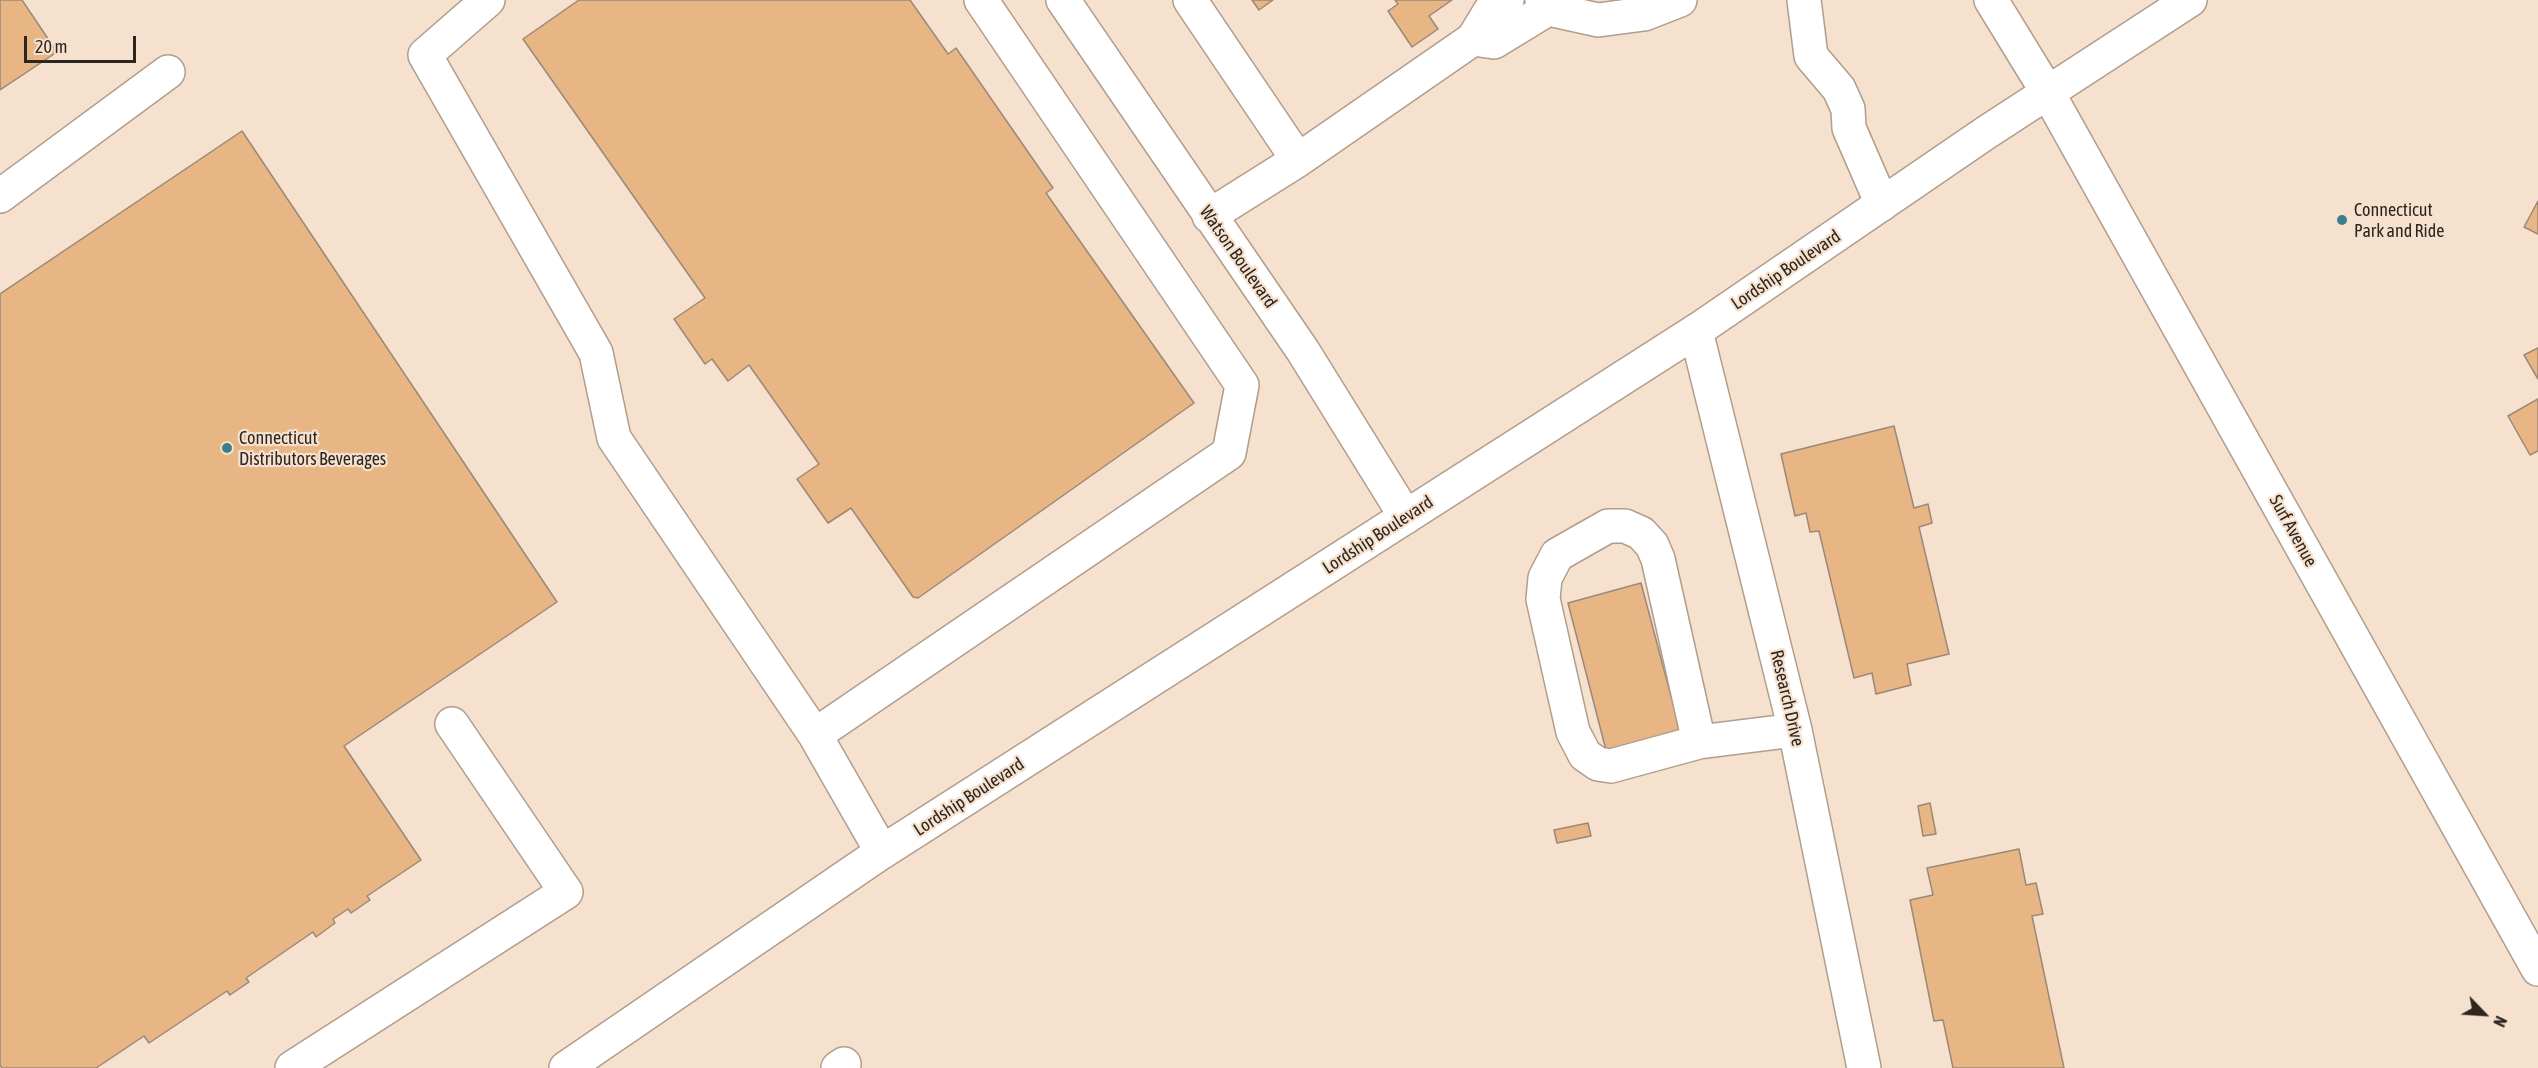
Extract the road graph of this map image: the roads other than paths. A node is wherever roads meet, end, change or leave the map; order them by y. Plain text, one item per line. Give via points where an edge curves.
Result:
1 (488, 0) edge
2 (981, 0) edge
3 (1063, 0) edge
4 (1190, 0) edge
5 (1506, 0) edge
6 (1680, 0) edge
7 (1804, 0) edge
8 (1991, 0) edge
9 (2190, 0) edge
10 (1545, 4) edge
11 (1473, 39) junction
12 (168, 72) dead end
13 (2048, 93) junction
14 (1298, 160) junction
15 (0, 196) edge
16 (1882, 204) junction
17 (1209, 216) junction
18 (1696, 331) junction
19 (1406, 517) junction
20 (452, 724) dead end
21 (1795, 730) junction
22 (815, 735) junction
23 (1699, 742) junction
24 (882, 852) junction
25 (2538, 969) edge
26 (571, 1067) edge
27 (292, 1068) edge
28 (1864, 1068) edge

1 - 22 main road via 425,55 596,353 614,438
2 - 22 main road via 1242,385 1228,453
3 - 17 main road, Watson Boulevard
4 - 14 main road
5 - 11 main road via 1490,11
6 - 10 main road via 1644,14 1598,20
7 - 16 main road via 1811,56 1839,90 1848,109 1849,128
8 - 13 main road, Surf Avenue
9 - 13 main road, Lordship Boulevard
10 - 11 main road via 1494,42
11 - 14 main road
12 - 15 main road
13 - 16 main road, Lordship Boulevard
13 - 25 main road, Surf Avenue
14 - 17 main road
16 - 18 main road, Lordship Boulevard
17 - 19 main road, Watson Boulevard via 1303,351
18 - 19 main road, Lordship Boulevard
18 - 21 main road, Research Drive
19 - 24 main road, Lordship Boulevard
20 - 27 main road via 566,892
21 - 23 main road
21 - 28 main road, Research Drive
22 - 24 main road
23 - 23 main road via 1652,545 1641,533 1625,526 1608,526 1557,555 1545,578 1543,599 1573,732 1585,755 1598,764 1611,766
24 - 26 main road, Lordship Boulevard

